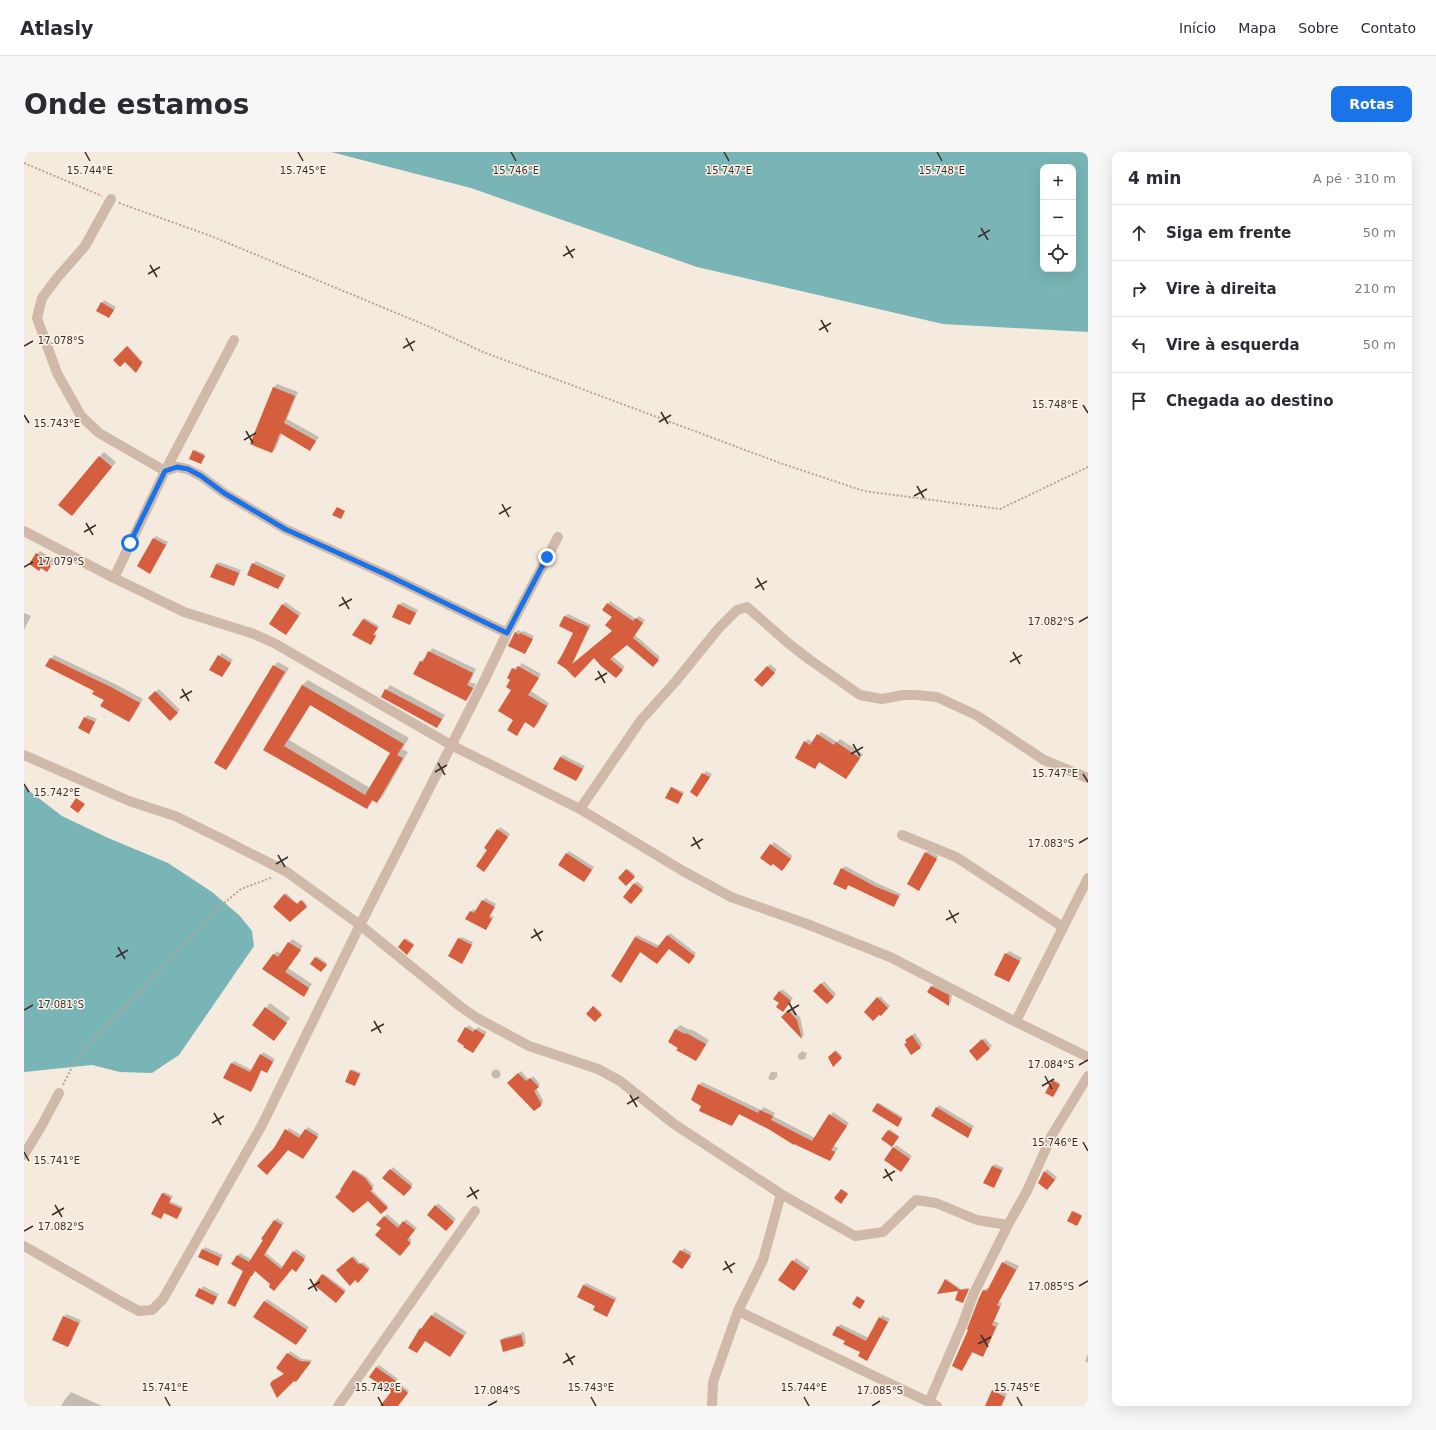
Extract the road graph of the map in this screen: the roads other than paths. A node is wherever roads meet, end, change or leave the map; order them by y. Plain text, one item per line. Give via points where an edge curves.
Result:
1 (111, 200) road end
2 (234, 340) dead end
3 (165, 471) junction
4 (24, 531) edge
5 (558, 537) dead end
6 (114, 578) junction
7 (507, 633) junction
8 (451, 745) junction
9 (24, 755) edge
10 (1088, 778) edge
11 (580, 809) junction
12 (902, 835) dead end
13 (1088, 878) edge
14 (360, 925) junction
15 (1063, 927) junction
16 (1016, 1022) junction
17 (1088, 1057) edge
18 (1088, 1076) edge
19 (59, 1093) road end
20 (24, 1155) edge
21 (781, 1194) junction
22 (475, 1211) dead end
23 (1008, 1225) junction
24 (24, 1246) edge
25 (738, 1311) junction
26 (933, 1404) edge
27 (338, 1406) edge
28 (712, 1406) edge

1 - 3 street via 85,246 42,298 37,318 58,373 81,416 99,433
2 - 3 street
3 - 6 street
3 - 7 street via 177,467 188,469 285,529
4 - 6 street
5 - 7 street
6 - 8 street via 184,612 274,643
7 - 8 street
8 - 11 street
8 - 14 street
9 - 14 street via 129,801 175,816 226,840 287,872
10 - 11 street via 1044,760 976,715 937,698 903,695 882,699 860,695 783,639 747,607 737,610 718,629 641,720
11 - 16 street via 731,897 890,957
12 - 15 street via 956,857
13 - 15 street
14 - 21 street via 477,1018 529,1046 620,1080 674,1124
14 - 24 street via 262,1124 157,1306 152,1310 139,1311
15 - 16 street
16 - 17 street
18 - 23 street via 1052,1135
19 - 20 street
21 - 23 street via 855,1236 883,1232 916,1200 936,1203 977,1220
21 - 25 street via 763,1260
22 - 27 street
23 - 26 street via 973,1295
25 - 26 street
25 - 28 street via 713,1382

